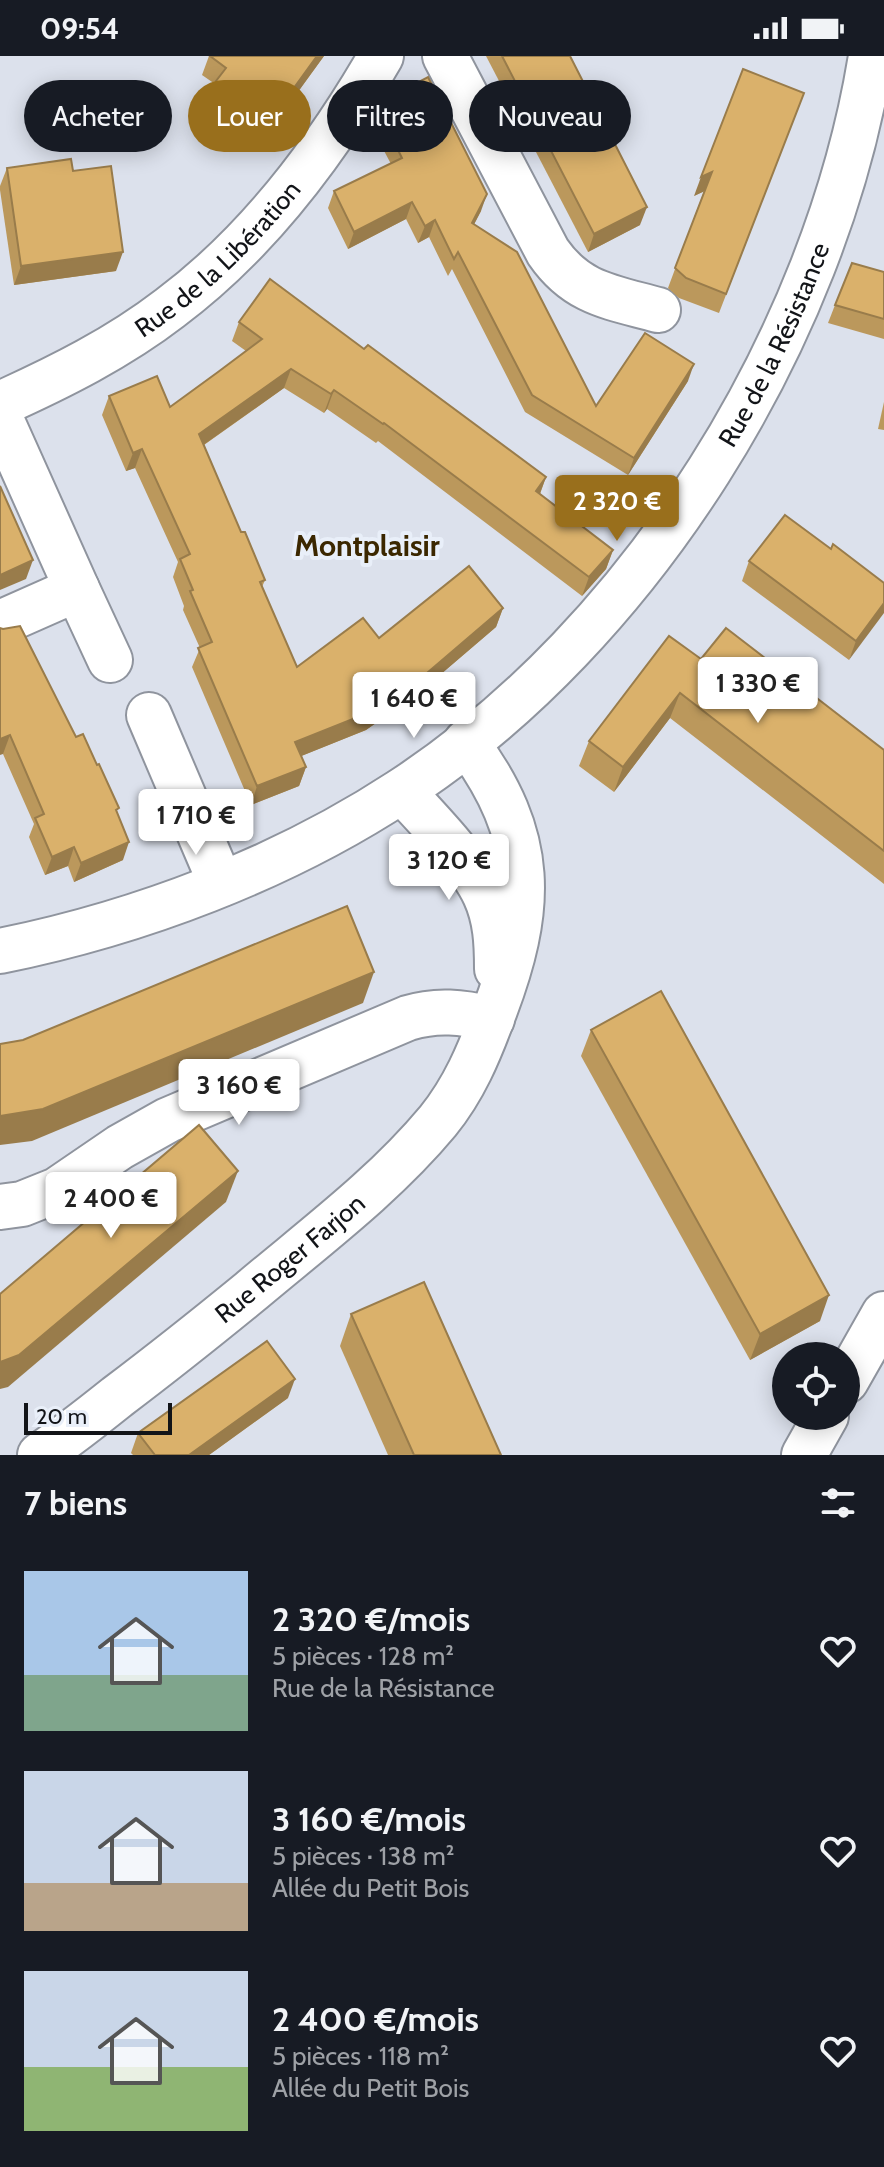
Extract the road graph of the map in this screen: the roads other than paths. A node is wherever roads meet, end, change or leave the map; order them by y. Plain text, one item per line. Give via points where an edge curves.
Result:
1 (381, 56) edge
2 (445, 56) edge
3 (871, 56) edge
4 (658, 310) dead end
5 (0, 404) edge
6 (0, 417) edge
7 (77, 589) junction
8 (0, 623) edge
9 (110, 660) dead end
10 (149, 715) dead end
11 (466, 742) junction
12 (402, 791) junction
13 (221, 884) junction
14 (0, 951) edge
15 (492, 1019) junction
16 (0, 1207) edge
17 (884, 1314) edge
18 (860, 1356) edge
19 (818, 1430) edge
20 (40, 1455) edge
21 (804, 1455) edge

1 - 5 street, Rue de la Libération via 328,140 282,198 198,286 112,348
2 - 4 street via 560,269 603,295
3 - 11 street, Rue de la Résistance via 854,138 824,235 785,332 717,460 648,559 587,630
6 - 7 street
7 - 8 street
7 - 9 street
10 - 13 street
11 - 12 street, Rue de la Résistance
11 - 15 street, Rue Roger Farjon via 504,800 521,873 515,955
12 - 13 street, Rue de la Résistance
12 - 15 street, Rue Roger Farjon via 484,892 496,931
13 - 14 street, Rue de la Résistance via 131,918
15 - 16 street via 447,1011 408,1018 168,1120 57,1190
15 - 20 street, Rue Roger Farjon via 457,1095 384,1177 206,1328
17 - 18 street
19 - 21 street

